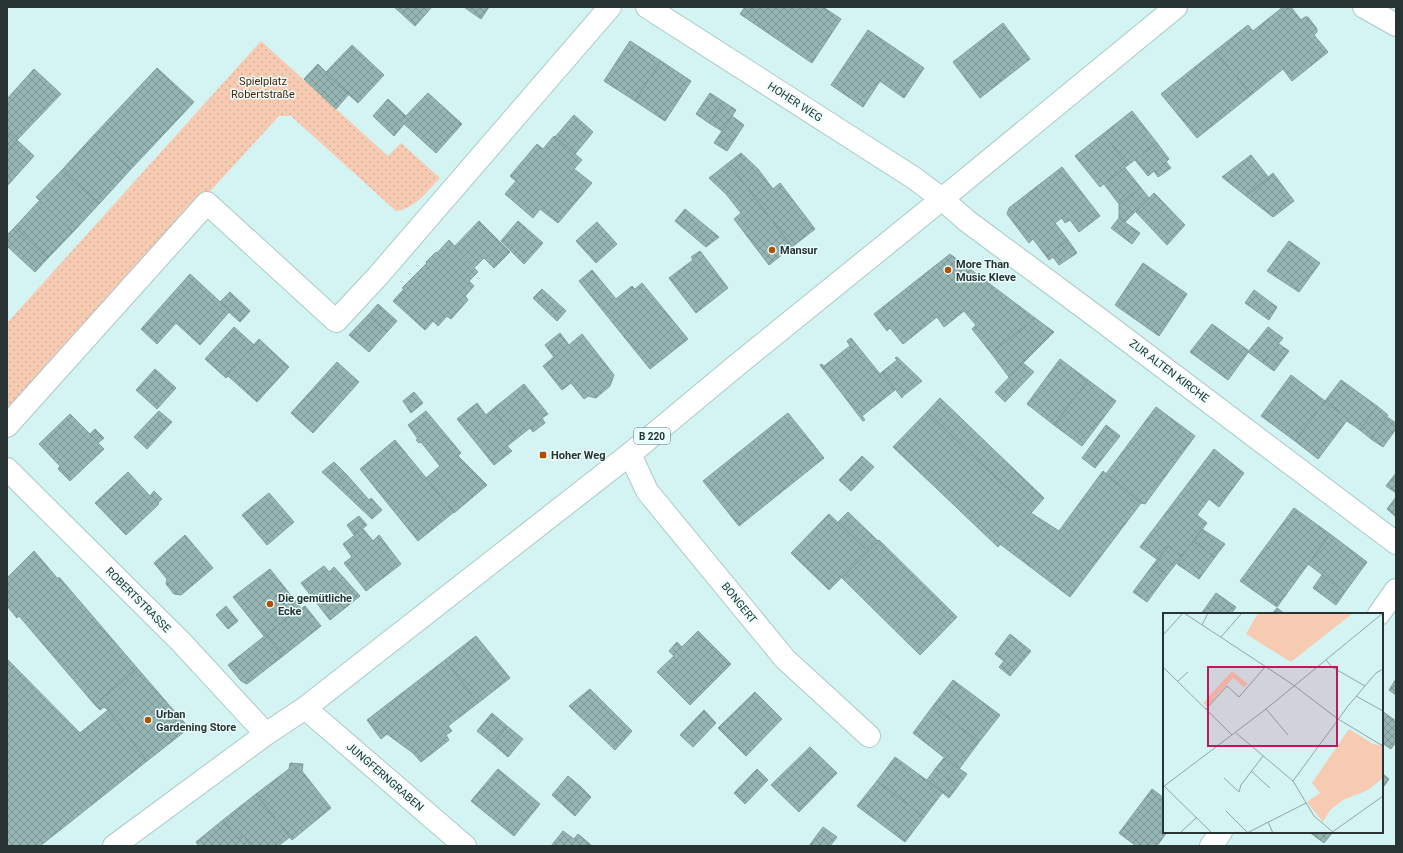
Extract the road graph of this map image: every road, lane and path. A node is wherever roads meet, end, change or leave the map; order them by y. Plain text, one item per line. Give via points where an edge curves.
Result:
1 (610, 7) edge
2 (647, 7) edge
3 (1176, 7) edge
4 (1364, 7) edge
5 (1396, 25) edge
6 (942, 199) junction
7 (7, 426) edge
8 (630, 454) junction
9 (7, 469) edge
10 (1396, 543) edge
11 (1396, 590) edge
12 (1380, 613) edge
13 (305, 708) junction
14 (266, 734) junction
15 (869, 736) dead end
16 (1220, 833) edge
17 (114, 846) edge
18 (465, 846) edge
19 (1210, 846) edge

1 - 7 street via 336,321 207,203
2 - 6 street, HOHER WEG via 914,178
3 - 6 street, B 220
4 - 5 street
6 - 8 street, B 220
6 - 10 street, ZUR ALTEN KIRCHE via 967,221
8 - 13 street, B 220
8 - 15 street, BONGERT via 646,491 785,659
9 - 14 street, ROBERTSTRASSE via 182,643
11 - 12 street
13 - 14 street, B 220
13 - 18 street, JUNGFERNGRABEN
14 - 17 street, B 220
16 - 19 street

